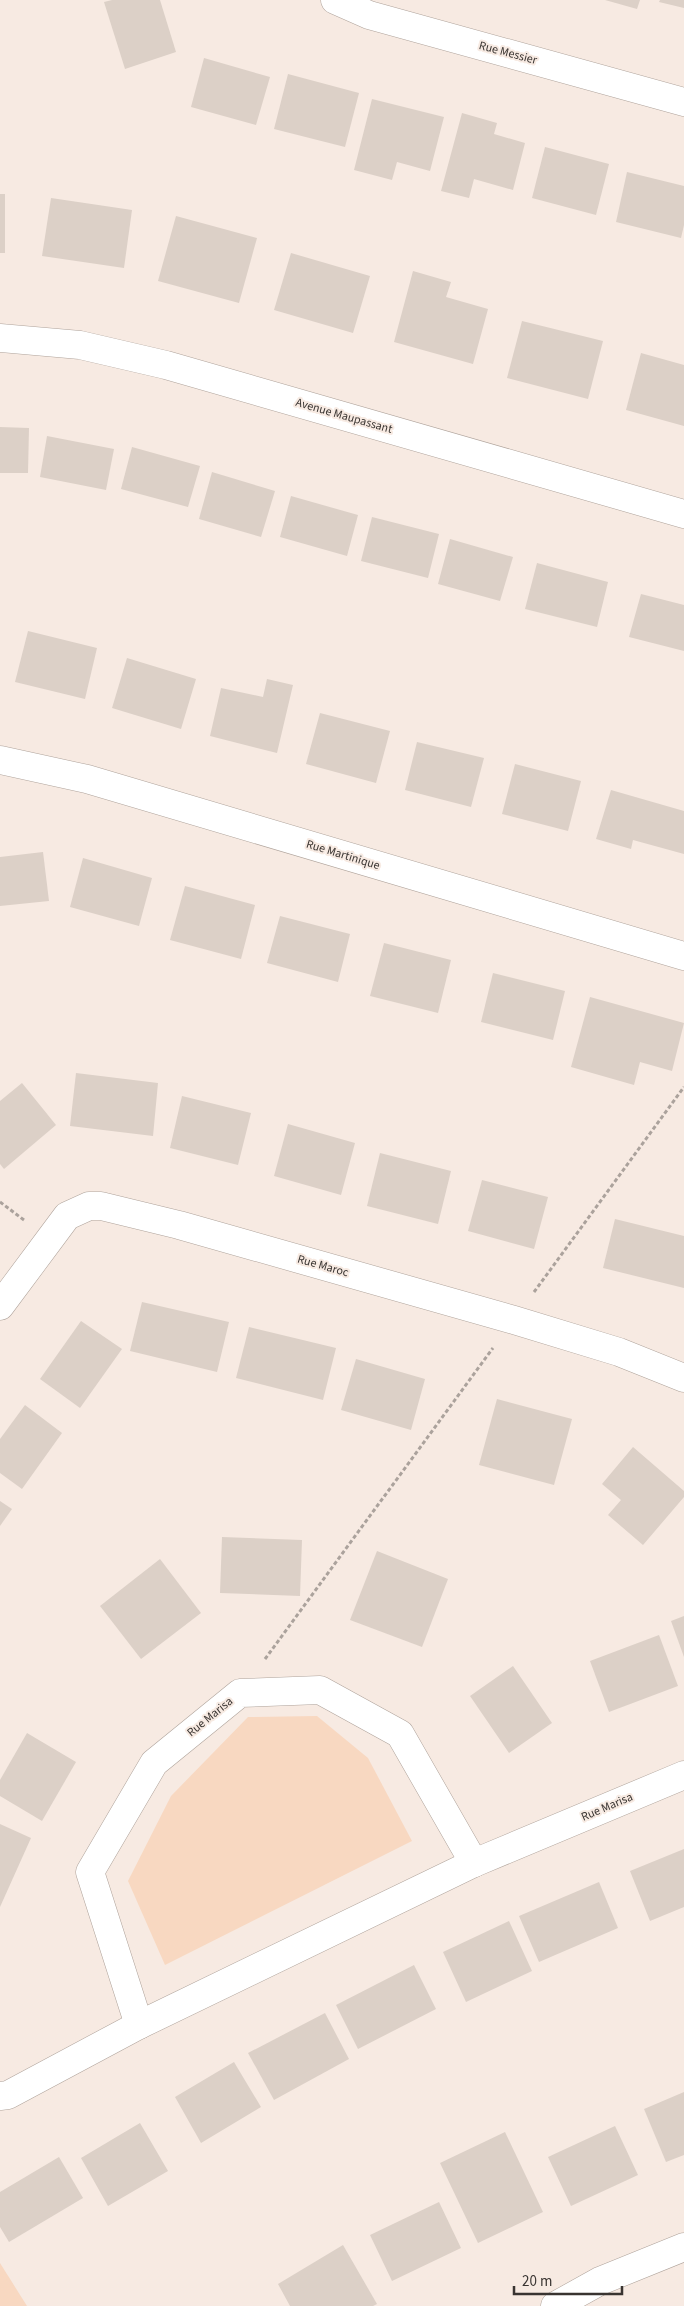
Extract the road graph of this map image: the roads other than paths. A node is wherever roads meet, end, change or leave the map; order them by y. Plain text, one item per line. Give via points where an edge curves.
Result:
1 (335, 0) edge
2 (684, 102) edge
3 (0, 338) edge
4 (684, 514) edge
5 (0, 760) edge
6 (684, 956) edge
7 (0, 1306) edge
8 (684, 1378) edge
9 (684, 1775) edge
10 (474, 1863) junction
11 (139, 2025) junction
12 (0, 2096) edge
13 (684, 2247) edge
14 (555, 2306) edge

1 - 2 street, Rue Messier via 369,15
3 - 4 street, Avenue Maupassant via 80,345 166,365
5 - 6 street, Rue Martinique via 86,778
7 - 8 street, Rue Maroc via 67,1216 89,1206 102,1206 514,1320 619,1352
9 - 10 street, Rue Marisa
10 - 11 street, Rue Marisa
10 - 11 street, Rue Marisa via 400,1734 320,1690 240,1692 154,1763 90,1872
11 - 12 street, Rue Marisa via 8,2095
13 - 14 street via 600,2281

